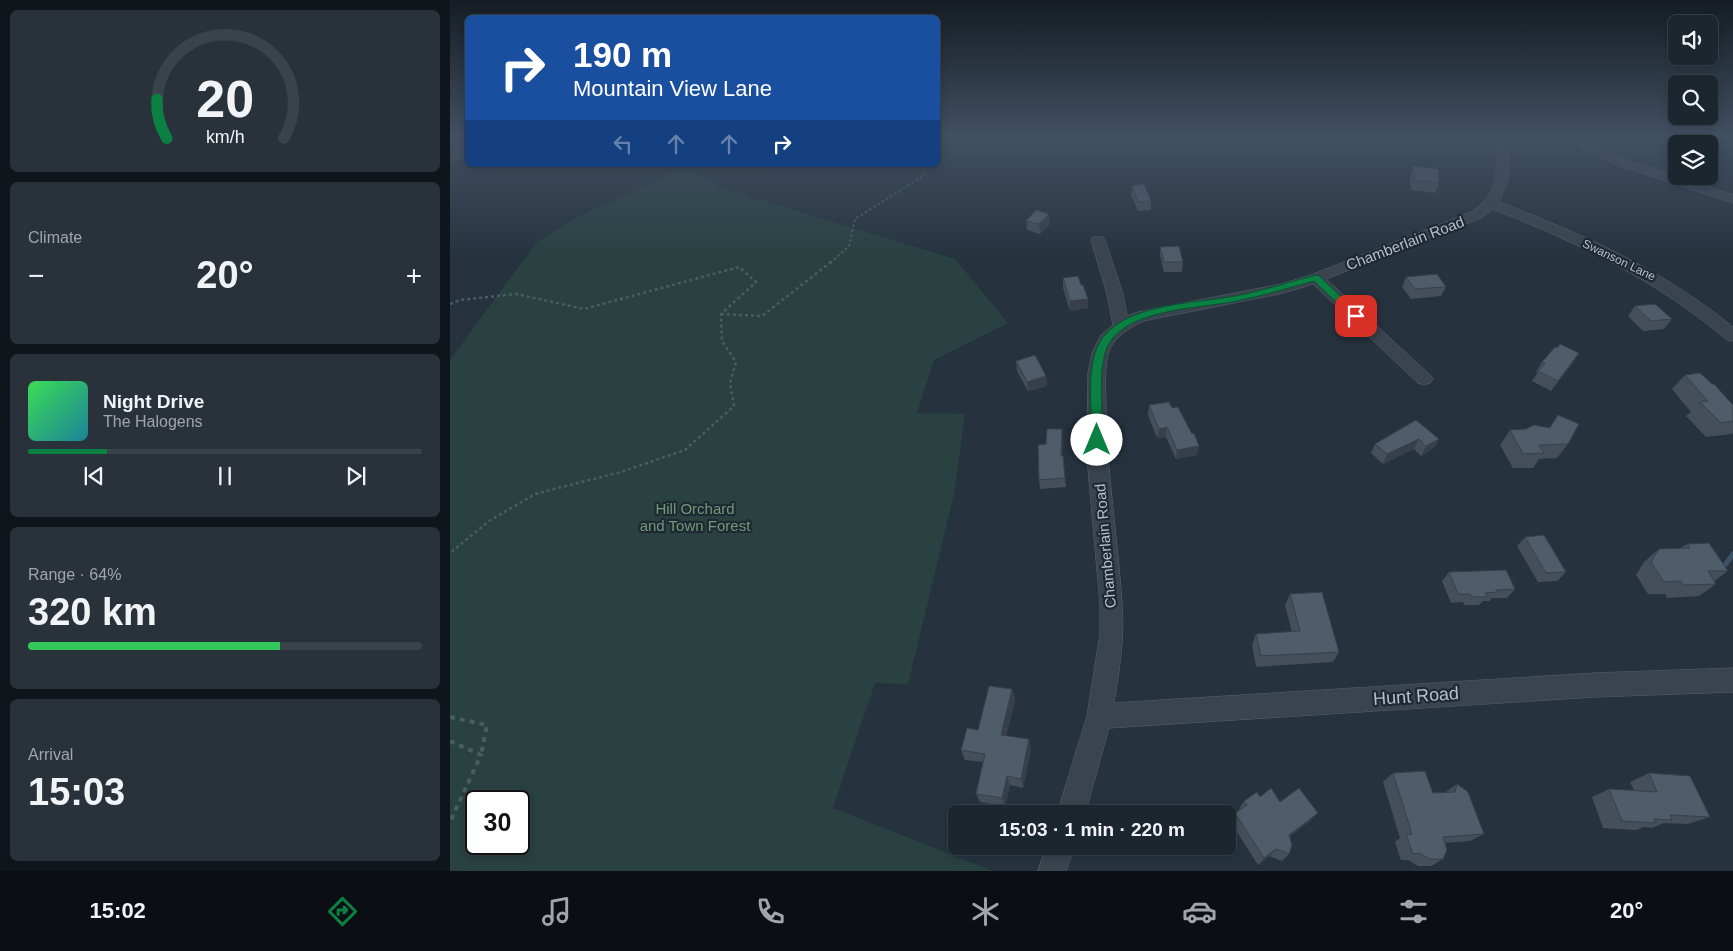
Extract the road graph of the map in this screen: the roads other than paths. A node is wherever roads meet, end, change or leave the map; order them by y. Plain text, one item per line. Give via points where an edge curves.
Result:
1 (1501, 176) edge
2 (1662, 176) edge
3 (1733, 199) edge
4 (1493, 204) junction
5 (1098, 240) dead end
6 (1316, 278) junction
7 (1121, 326) junction
8 (1733, 336) edge
9 (1424, 379) dead end
10 (1733, 680) edge
11 (1100, 716) junction
12 (1075, 805) edge
13 (1058, 855) edge
14 (1052, 871) edge

1 - 4 street
2 - 3 street
4 - 6 street, Chamberlain Road via 1476,215
4 - 8 street, Swanson Lane via 1642,270 1694,303
5 - 7 street
6 - 7 street, Chamberlain Road via 1236,298 1155,312
6 - 9 street
7 - 11 street, Chamberlain Road via 1107,339 1100,353 1097,373 1097,457 1112,634
10 - 11 street, Hunt Road via 1595,685
11 - 12 street, Chamberlain Road
13 - 14 street

